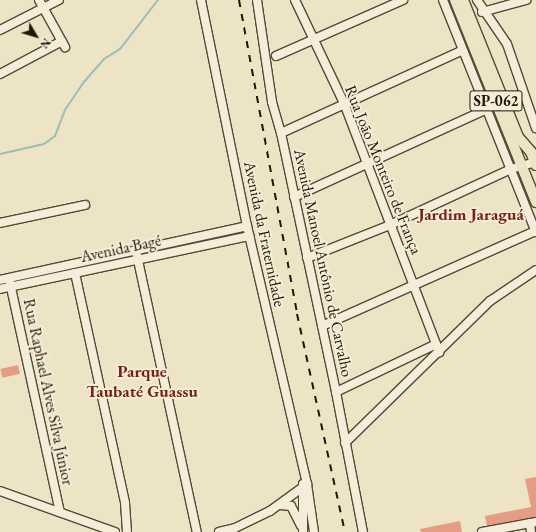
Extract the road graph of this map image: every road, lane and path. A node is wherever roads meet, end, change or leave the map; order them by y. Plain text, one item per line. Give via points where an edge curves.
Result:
1 (39, 0) edge
2 (59, 0) edge
3 (202, 0) edge
4 (257, 0) edge
5 (295, 0) edge
6 (403, 0) edge
7 (443, 0) edge
8 (455, 0) edge
9 (463, 0) edge
10 (477, 0) edge
11 (526, 0) edge
12 (44, 8) junction
13 (482, 12) junction
14 (0, 30) edge
15 (312, 40) junction
16 (463, 50) junction
17 (276, 56) dead end
18 (0, 74) edge
19 (344, 103) junction
20 (487, 109) junction
21 (536, 128) edge
22 (281, 133) junction
23 (536, 163) edge
24 (367, 165) junction
25 (521, 166) junction
26 (511, 169) junction
27 (294, 197) junction
28 (536, 202) edge
29 (85, 205) dead end
30 (0, 222) edge
31 (390, 225) junction
32 (247, 226) junction
33 (536, 232) edge
34 (249, 236) junction
35 (137, 255) junction
36 (307, 258) junction
37 (536, 270) edge
38 (75, 273) junction
39 (10, 278) junction
40 (0, 280) edge
41 (413, 285) junction
42 (11, 287) junction
43 (0, 290) edge
44 (322, 326) junction
45 (437, 348) junction
46 (336, 392) junction
47 (345, 443) junction
48 (305, 486) junction
49 (0, 491) edge
50 (287, 500) junction
51 (279, 505) junction
52 (303, 506) junction
53 (60, 512) junction
54 (533, 523) edge
55 (303, 530) edge
56 (499, 530) edge
57 (115, 532) edge
58 (127, 532) edge
59 (197, 532) edge
60 (219, 532) edge
61 (313, 532) edge
62 (363, 532) edge
63 (482, 532) edge
64 (531, 532) edge

1 - 12 street
2 - 12 street
3 - 32 street, Avenida da Fraternidade
4 - 22 street, Avenida Manoel Antônio de Carvalho via 267,74
5 - 15 street, Rua João Monteiro de França
6 - 15 street
7 - 16 street
8 - 25 main road, SP-062
9 - 23 main road, SP-062 via 518,136
10 - 13 street
11 - 13 street
12 - 14 street
12 - 18 street via 64,44
13 - 21 street via 507,44
15 - 17 street
15 - 19 street, Rua João Monteiro de França
16 - 19 street
16 - 20 street
19 - 22 street
19 - 24 street, Rua João Monteiro de França
20 - 24 street
20 - 26 street
22 - 27 street, Avenida Manoel Antônio de Carvalho
23 - 25 street
24 - 27 street
24 - 31 street, Rua João Monteiro de França
25 - 26 street
25 - 28 main road, SP-062
26 - 31 street
26 - 33 street
27 - 36 street, Avenida Manoel Antônio de Carvalho
29 - 30 street
31 - 36 street
31 - 41 street, Rua João Monteiro de França
32 - 34 street, Avenida da Fraternidade
32 - 35 street, Avenida Bagé
33 - 41 street
34 - 35 street, Avenida Bagé
34 - 48 street, Avenida da Fraternidade
35 - 38 street, Avenida Bagé
35 - 39 street, Avenida Bagé
35 - 59 street
36 - 44 street, Avenida Manoel Antônio de Carvalho
37 - 45 street via 490,300
38 - 42 street, Avenida Bagé
38 - 58 street via 123,496
39 - 40 street, Avenida Bagé
39 - 42 street, Rua Raphael Alves Silva Júnior
41 - 44 street
41 - 45 street, Rua João Monteiro de França
42 - 43 street, Avenida Bagé
42 - 53 street, Rua Raphael Alves Silva Júnior
44 - 46 street, Avenida Manoel Antônio de Carvalho
45 - 46 street
45 - 47 street
46 - 47 street, Avenida Manoel Antônio de Carvalho
47 - 62 street, Avenida Manoel Antônio de Carvalho
48 - 50 street
48 - 52 street, Avenida da Fraternidade
48 - 61 street, Avenida da Fraternidade
49 - 53 street
50 - 51 street
50 - 52 street
51 - 55 street via 291,506
51 - 60 street via 235,528
52 - 55 street, Avenida da Fraternidade
52 - 61 street
53 - 57 street
54 - 56 street
54 - 64 street
56 - 63 street

